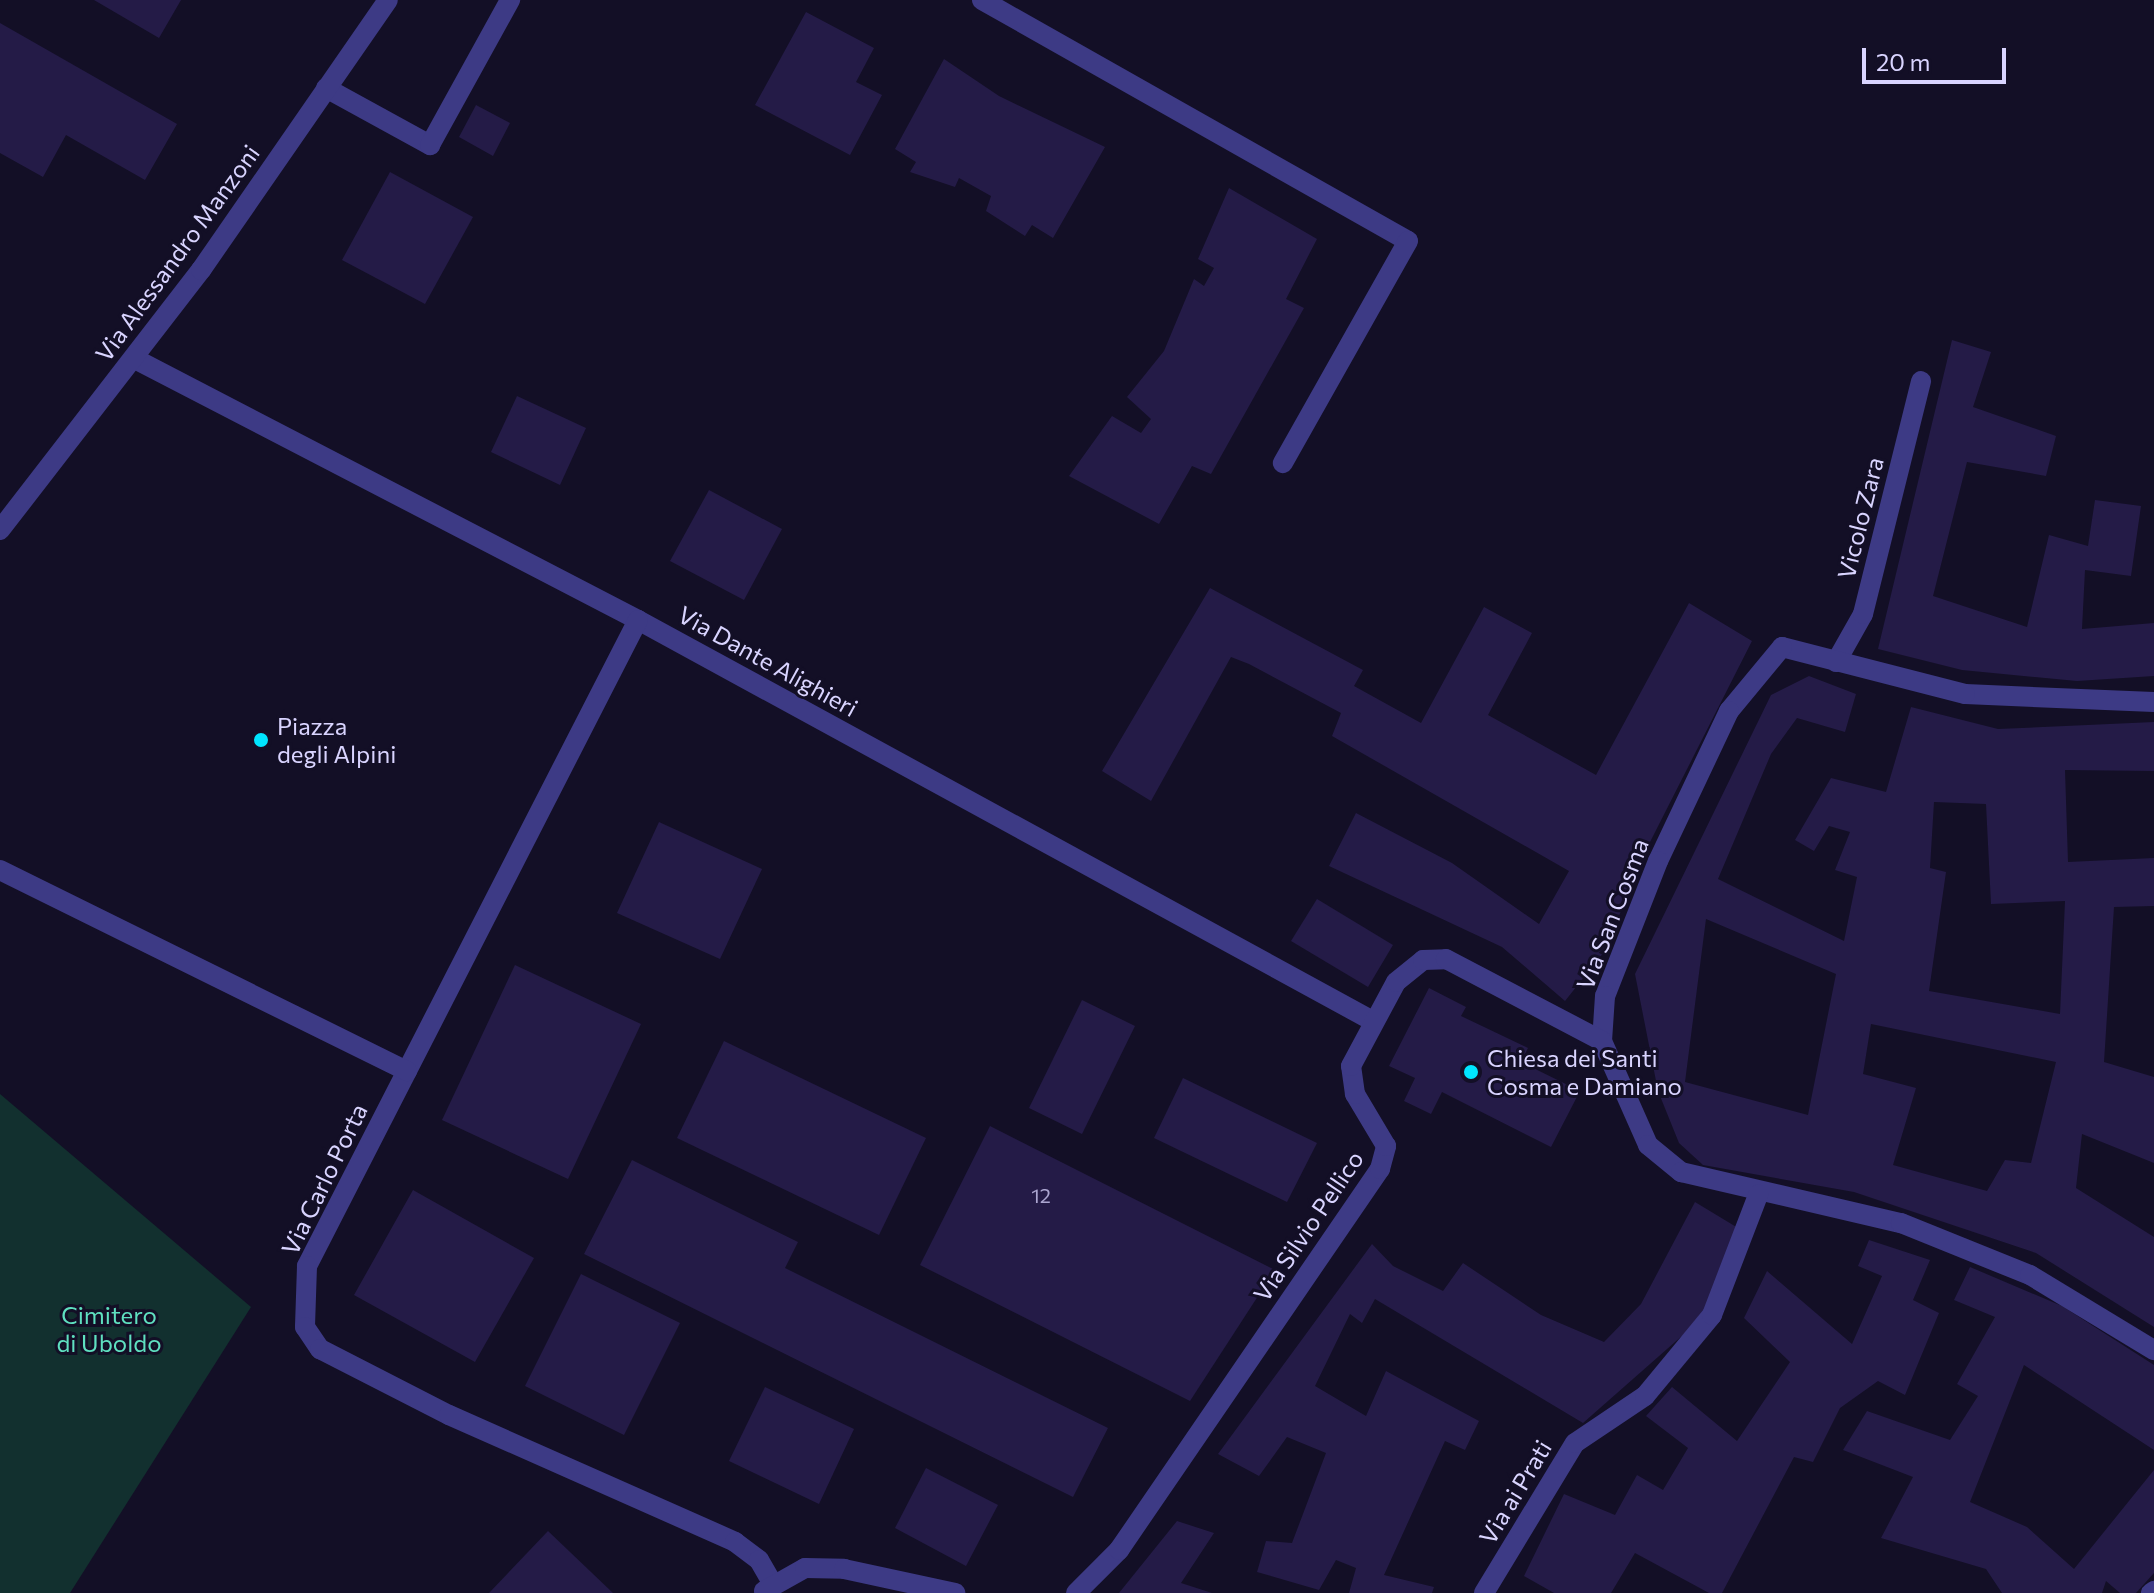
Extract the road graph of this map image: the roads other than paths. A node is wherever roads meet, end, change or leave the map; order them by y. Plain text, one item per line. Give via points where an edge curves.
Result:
1 (388, 0) edge
2 (510, 0) edge
3 (982, 0) edge
4 (326, 88) junction
5 (135, 359) junction
6 (1921, 381) dead end
7 (1283, 463) dead end
8 (0, 530) edge
9 (638, 620) junction
10 (1836, 662) junction
11 (2154, 702) edge
12 (0, 870) edge
13 (1371, 1020) junction
14 (1602, 1041) junction
15 (407, 1071) junction
16 (1758, 1195) junction
17 (2154, 1350) edge
18 (768, 1589) edge
19 (955, 1593) edge
20 (1076, 1593) edge
21 (1484, 1593) edge

1 - 4 street, Via Alessandro Manzoni
2 - 4 street via 430,145
3 - 7 street via 1408,241
4 - 5 street, Via Alessandro Manzoni
5 - 8 street, Via Alessandro Manzoni
5 - 9 street, Via Dante Alighieri
6 - 10 street, Vicolo Zara via 1863,614
9 - 13 street, Via Dante Alighieri
9 - 15 street, Via Carlo Porta
10 - 11 street, Via San Cosma via 1965,694
10 - 14 street, Via San Cosma via 1782,647 1729,711 1605,996
12 - 15 street
13 - 14 street, Via Silvio Pellico via 1423,960 1446,959
13 - 20 street, Via Silvio Pellico via 1350,1081 1386,1146 1380,1169 1119,1550
14 - 16 street via 1660,1158
15 - 18 street, Via Carlo Porta via 307,1266 305,1327 320,1349 449,1415 735,1542 759,1560
16 - 17 street via 1901,1223 2030,1275
16 - 21 street, Via ai Prati via 1712,1315 1645,1396 1575,1443
18 - 19 street via 805,1568 844,1569

